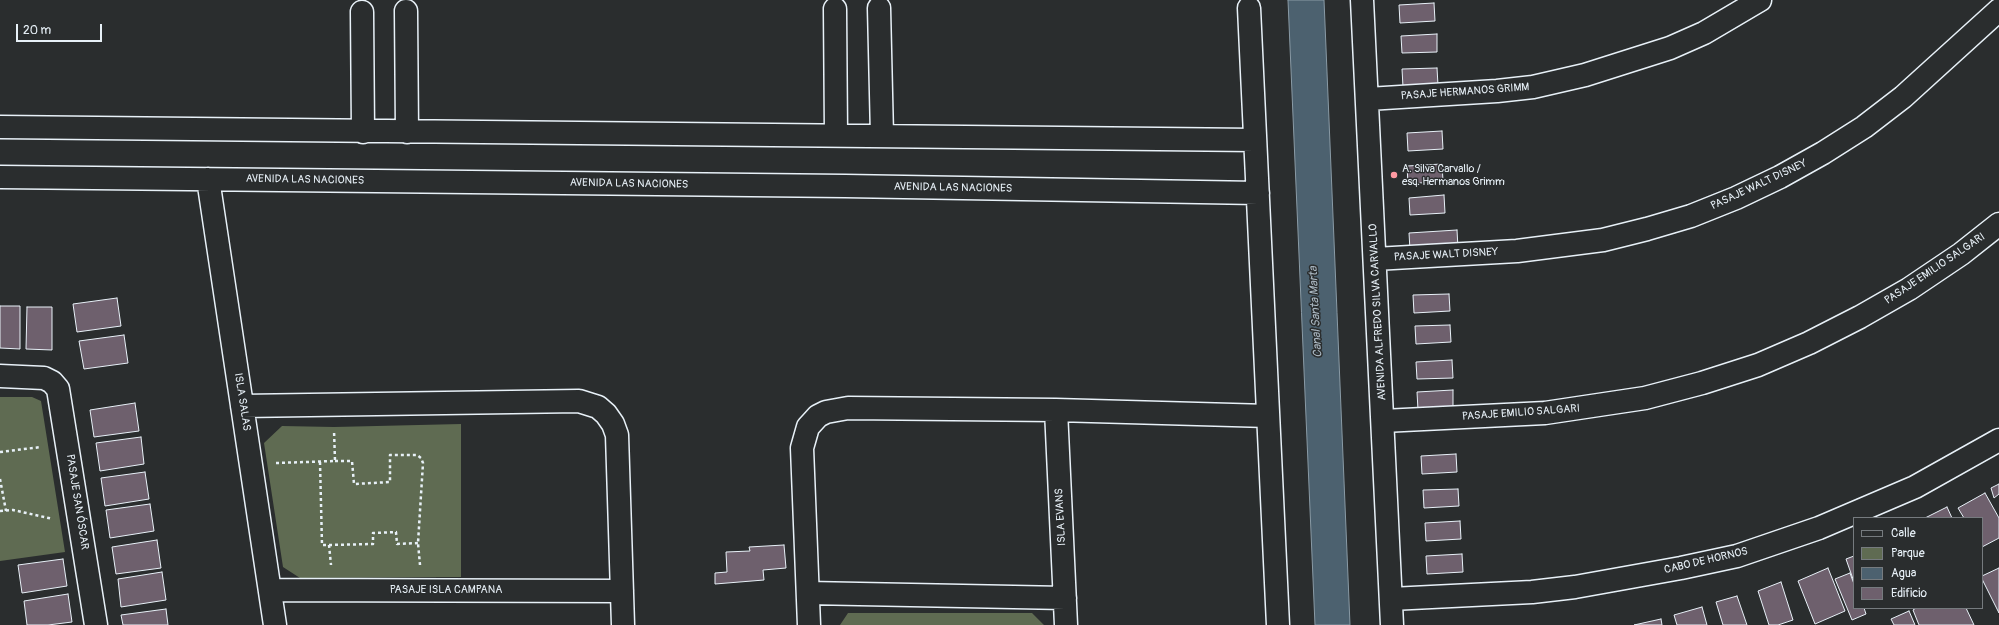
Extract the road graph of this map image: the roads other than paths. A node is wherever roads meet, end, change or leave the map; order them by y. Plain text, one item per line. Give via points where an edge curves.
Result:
1 (1362, 0) edge
2 (1760, 0) edge
3 (879, 8) dead end
4 (1249, 8) dead end
5 (835, 9) dead end
6 (1999, 10) edge
7 (406, 11) dead end
8 (362, 12) dead end
9 (1368, 99) junction
10 (0, 127) edge
11 (363, 132) junction
12 (407, 132) junction
13 (836, 136) junction
14 (882, 136) junction
15 (1256, 140) junction
16 (0, 177) edge
17 (208, 179) junction
18 (1258, 193) junction
19 (1999, 224) edge
20 (1375, 259) junction
21 (0, 376) edge
22 (242, 406) junction
23 (1056, 410) junction
24 (1268, 416) junction
25 (1383, 421) junction
26 (1999, 440) edge
27 (270, 590) junction
28 (622, 591) junction
29 (808, 593) junction
30 (1065, 598) junction
31 (1391, 599) junction
32 (96, 625) edge
33 (275, 625) edge
34 (623, 625) edge
35 (809, 625) edge
36 (1066, 625) edge
37 (1278, 625) edge
38 (1392, 625) edge

1 - 9 street, AVENIDA ALFREDO SILVA CARVALLO
2 - 9 street, PASAJE HERMANOS GRIMM via 1704,33 1670,48 1566,80 1497,91
3 - 14 street
4 - 15 street
5 - 13 street
6 - 20 street, PASAJE WALT DISNEY via 1903,97 1864,127 1780,177 1691,216 1603,240 1517,251
7 - 12 street
8 - 11 street
9 - 20 street, AVENIDA ALFREDO SILVA CARVALLO
10 - 11 street
11 - 12 street
12 - 13 street
13 - 14 street
14 - 15 street
15 - 18 street
16 - 17 street, AVENIDA LAS NACIONES
17 - 18 street, AVENIDA LAS NACIONES
17 - 22 street, ISLA SALAS
18 - 24 street
19 - 25 street, PASAJE EMILIO SALGARI via 1961,254 1860,318 1758,365 1702,383 1645,398 1552,413
20 - 25 street, AVENIDA ALFREDO SILVA CARVALLO
21 - 32 street, PASAJE SAN ÓSCAR via 36,376 52,382 58,389
22 - 27 street, ISLA SALAS
22 - 28 street via 579,401 598,407 613,424 617,435
23 - 24 street
23 - 29 street via 842,409 818,416 808,427 802,448
23 - 30 street, ISLA EVANS
24 - 37 street
25 - 31 street, AVENIDA ALFREDO SILVA CARVALLO
26 - 31 street, CABO DE HORNOS via 1915,487 1819,528 1737,556 1575,587 1532,592
27 - 28 street, PASAJE ISLA CAMPANA
27 - 33 street, ISLA SALAS
28 - 34 street
29 - 30 street
29 - 35 street
30 - 36 street, ISLA EVANS
31 - 38 street, AVENIDA ALFREDO SILVA CARVALLO

